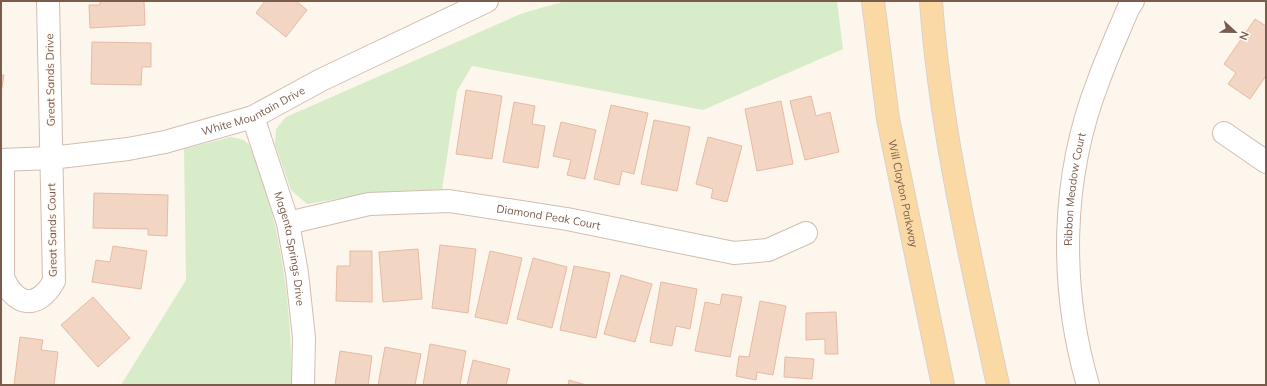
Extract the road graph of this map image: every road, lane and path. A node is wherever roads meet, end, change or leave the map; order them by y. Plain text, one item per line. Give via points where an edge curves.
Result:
1 (48, 1) edge
2 (487, 1) edge
3 (873, 1) edge
4 (931, 1) edge
5 (1125, 4) edge
6 (253, 117) junction
7 (1224, 133) dead end
8 (51, 158) junction
9 (2, 160) edge
10 (1266, 162) edge
11 (288, 223) junction
12 (806, 233) dead end
13 (303, 385) edge
14 (943, 385) edge
15 (998, 385) edge
16 (1088, 385) edge

1 - 8 street, Great Sands Drive
2 - 6 street, White Mountain Drive via 327,77
3 - 14 main road, Will Clayton Parkway via 888,119
4 - 15 main road via 937,72 952,160
5 - 16 street, Ribbon Meadow Court via 1084,124 1068,220 1068,274 1074,325
6 - 8 street, White Mountain Drive via 165,142 95,154
6 - 11 street, Magenta Springs Drive
7 - 10 street
8 - 9 street, White Mountain Drive
8 - 9 street, Great Sands Court via 54,281 48,292 38,300 29,302 8,290 3,277
11 - 12 street, Diamond Peak Court via 369,204 449,201 567,220 734,252 768,250
11 - 13 street, Magenta Springs Drive via 297,273 304,338

